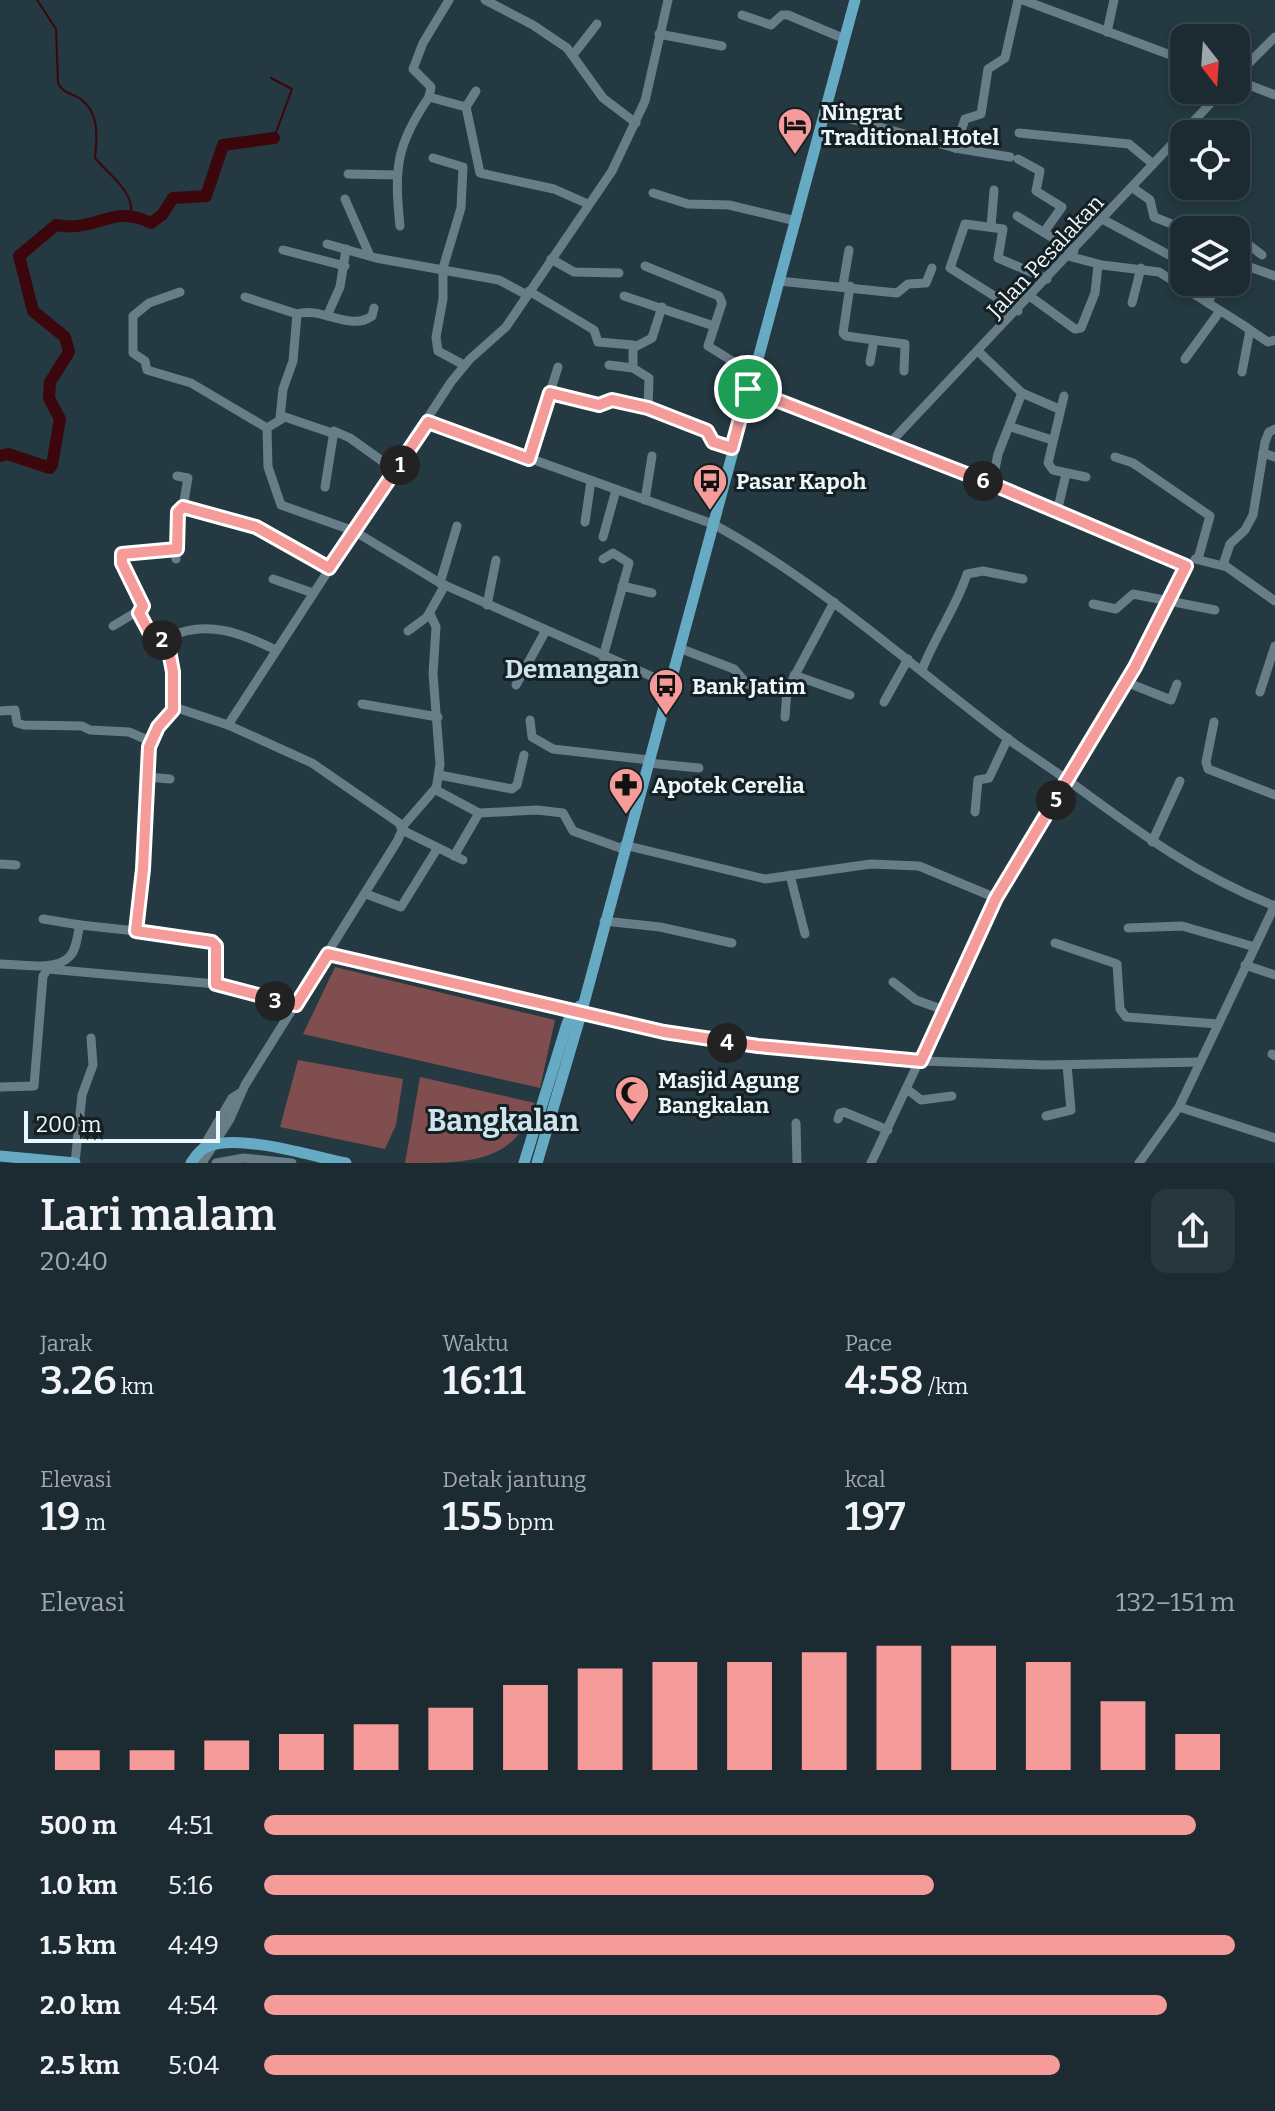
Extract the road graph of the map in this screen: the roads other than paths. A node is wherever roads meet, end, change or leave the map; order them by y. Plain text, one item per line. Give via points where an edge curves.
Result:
1 (449, 0) edge
2 (485, 0) edge
3 (668, 0) edge
4 (855, 0) edge
5 (1114, 0) edge
6 (1026, 1) edge
7 (742, 15) dead end
8 (597, 24) dead end
9 (1107, 32) junction
10 (659, 34) junction
11 (1275, 37) edge
12 (845, 39) junction
13 (722, 46) dead end
14 (573, 55) junction
15 (1170, 55) edge
16 (1250, 63) edge
17 (1250, 84) edge
18 (476, 91) dead end
19 (1275, 95) edge
20 (429, 97) junction
21 (1210, 104) edge
22 (466, 107) junction
23 (825, 112) junction
24 (636, 123) junction
25 (1019, 133) dead end
26 (955, 148) junction
27 (433, 158) dead end
28 (1153, 164) junction
29 (479, 165) junction
30 (463, 167) junction
31 (348, 174) dead end
32 (397, 175) junction
33 (1133, 188) junction
34 (994, 190) dead end
35 (653, 193) dead end
36 (345, 199) dead end
37 (588, 204) junction
38 (1017, 216) dead end
39 (1104, 220) junction
40 (796, 221) junction
41 (1170, 223) edge
42 (400, 226) dead end
43 (991, 227) junction
44 (1044, 232) junction
45 (327, 244) dead end
46 (1250, 246) edge
47 (346, 249) junction
48 (283, 250) dead end
49 (849, 250) dead end
50 (1071, 254) junction
51 (1170, 255) edge
52 (1262, 255) dead end
53 (370, 256) junction
54 (551, 259) junction
55 (1098, 265) junction
56 (345, 266) junction
57 (645, 266) dead end
58 (1250, 267) edge
59 (443, 268) junction
60 (932, 268) dead end
61 (1141, 268) junction
62 (619, 273) dead end
63 (1275, 276) edge
64 (1047, 279) junction
65 (779, 281) junction
66 (847, 286) junction
67 (180, 292) dead end
68 (528, 293) junction
69 (624, 296) dead end
70 (1211, 296) edge
71 (245, 297) dead end
72 (1031, 297) junction
73 (1132, 303) dead end
74 (1208, 303) junction
75 (662, 307) junction
76 (374, 308) dead end
77 (1018, 311) junction
78 (1220, 311) junction
79 (297, 314) junction
80 (327, 316) junction
81 (714, 326) junction
82 (1250, 330) junction
83 (874, 340) junction
84 (1275, 340) edge
85 (635, 347) junction
86 (979, 352) junction
87 (1185, 359) dead end
88 (870, 362) dead end
89 (464, 365) junction
90 (609, 365) dead end
91 (558, 367) dead end
92 (633, 368) junction
93 (904, 371) dead end
94 (1242, 372) dead end
95 (753, 374) junction
96 (748, 389) junction
97 (550, 393) junction
98 (1022, 393) junction
99 (1064, 396) dead end
100 (648, 408) junction
101 (1059, 409) junction
102 (280, 418) junction
103 (428, 422) junction
104 (1011, 427) junction
105 (267, 428) junction
106 (1275, 429) edge
107 (332, 433) junction
108 (1052, 440) junction
109 (889, 444) junction
110 (732, 448) junction
111 (1263, 453) junction
112 (652, 456) dead end
113 (1115, 457) dead end
114 (1275, 457) edge
115 (529, 459) junction
116 (396, 471) junction
117 (1066, 474) junction
118 (177, 476) dead end
119 (1086, 477) dead end
120 (591, 481) junction
121 (992, 484) junction
122 (325, 487) dead end
123 (616, 490) junction
124 (645, 500) junction
125 (183, 507) junction
126 (1057, 512) junction
127 (585, 522) dead end
128 (713, 524) junction
129 (457, 526) dead end
130 (354, 531) junction
131 (603, 537) dead end
132 (603, 559) dead end
133 (1198, 559) junction
134 (496, 560) dead end
135 (1223, 565) junction
136 (1186, 566) junction
137 (329, 568) junction
138 (273, 579) dead end
139 (1023, 579) dead end
140 (442, 584) junction
141 (622, 586) junction
142 (313, 593) junction
143 (652, 593) dead end
144 (1275, 601) edge
145 (834, 602) junction
146 (1167, 602) junction
147 (1093, 604) dead end
148 (487, 605) junction
149 (1215, 610) dead end
150 (139, 613) junction
151 (430, 614) junction
152 (113, 626) dead end
153 (408, 631) dead end
154 (545, 632) junction
155 (167, 640) junction
156 (1275, 646) edge
157 (679, 648) junction
158 (276, 650) junction
159 (603, 657) junction
160 (908, 659) junction
161 (922, 670) junction
162 (794, 675) junction
163 (1126, 682) junction
164 (669, 684) junction
165 (1177, 684) dead end
166 (516, 685) dead end
167 (787, 690) junction
168 (1260, 692) dead end
169 (850, 695) dead end
170 (884, 702) dead end
171 (362, 704) dead end
172 (173, 710) junction
173 (0, 711) edge
174 (438, 717) junction
175 (785, 717) dead end
176 (530, 720) dead end
177 (1214, 722) dead end
178 (228, 725) junction
179 (1008, 738) junction
180 (150, 741) junction
181 (524, 755) dead end
182 (648, 762) junction
183 (699, 768) dead end
184 (439, 775) junction
185 (147, 777) junction
186 (170, 779) dead end
187 (1068, 780) junction
188 (1180, 781) dead end
189 (435, 789) junction
190 (1275, 795) edge
191 (975, 812) dead end
192 (479, 813) junction
193 (402, 829) junction
194 (1152, 842) junction
195 (624, 847) junction
196 (437, 849) junction
197 (0, 864) edge
198 (16, 865) dead end
199 (790, 875) junction
200 (366, 894) junction
201 (996, 898) junction
202 (1275, 906) edge
203 (43, 919) dead end
204 (604, 921) junction
205 (80, 925) junction
206 (1128, 928) dead end
207 (136, 931) junction
208 (805, 934) dead end
209 (732, 943) dead end
210 (1055, 943) dead end
211 (1255, 947) junction
212 (328, 954) junction
213 (0, 964) edge
214 (1245, 965) junction
215 (1275, 975) edge
216 (893, 982) dead end
217 (216, 984) junction
218 (296, 1005) junction
219 (944, 1010) junction
220 (578, 1011) junction
221 (1218, 1024) junction
222 (91, 1038) dead end
223 (921, 1061) junction
224 (1200, 1062) junction
225 (1183, 1064) junction
226 (1067, 1065) junction
227 (1194, 1075) junction
228 (0, 1087) edge
229 (907, 1089) junction
230 (240, 1093) junction
231 (952, 1096) dead end
232 (549, 1104) junction
233 (1179, 1107) junction
234 (1046, 1116) dead end
235 (230, 1119) junction
236 (838, 1119) dead end
237 (796, 1123) dead end
238 (888, 1130) junction
239 (1275, 1138) edge
240 (216, 1144) junction
241 (254, 1145) junction
242 (202, 1149) junction
243 (0, 1156) edge
244 (75, 1163) edge
245 (191, 1163) edge
246 (202, 1163) edge
247 (216, 1163) edge
248 (292, 1163) edge
249 (346, 1163) edge
250 (524, 1163) edge
251 (537, 1163) edge
252 (797, 1163) edge
253 (871, 1163) edge
254 (1139, 1163) edge

1 - 20 street via 413,66 431,87
2 - 14 street via 549,34
3 - 10 street
4 - 12 main road
5 - 9 street
6 - 9 street
6 - 26 street via 1005,58 988,69 981,114 965,119
7 - 12 street via 771,25 788,15
8 - 14 street
9 - 15 street
10 - 13 street
10 - 24 street
11 - 16 street
12 - 23 main road
14 - 24 street via 603,98
17 - 19 street
18 - 22 street
20 - 22 street
20 - 32 street via 407,128
21 - 28 street, Jalan Pesalakan
22 - 29 street
23 - 26 street
23 - 40 main road
24 - 37 street
25 - 28 street via 1129,144
26 - 44 street via 1014,158 1040,171 1036,191 1062,207
27 - 30 street
28 - 33 street, Jalan Pesalakan
29 - 30 street
29 - 37 street via 483,175 554,189
30 - 59 street via 461,208
31 - 32 street
32 - 42 street
33 - 39 street, Jalan Pesalakan
33 - 41 street via 1150,200 1154,217
34 - 43 street
35 - 40 street via 688,204 729,205
36 - 53 street
37 - 54 street
38 - 44 street
39 - 50 street, Jalan Pesalakan
39 - 51 street
40 - 65 main road
43 - 64 street via 1004,231 998,258
43 - 77 street via 965,223 949,267
44 - 50 street
45 - 47 street
46 - 52 street
47 - 53 street
47 - 56 street
48 - 56 street
49 - 66 street
50 - 55 street
50 - 64 street, Jalan Pesalakan
53 - 59 street
54 - 62 street via 574,272
54 - 68 street
55 - 61 street
55 - 72 street via 1095,293 1081,328 1059,320
56 - 80 street
57 - 81 street via 719,296 722,303
58 - 63 street
59 - 68 street via 499,280
59 - 89 street via 436,344 443,355
60 - 66 street via 926,283 908,284 899,293
61 - 73 street
61 - 74 street via 1159,272
64 - 72 street, Jalan Pesalakan
65 - 66 street
65 - 95 main road
66 - 83 street via 844,335
67 - 105 street via 149,303 133,316 133,353 145,361 147,370 191,383
68 - 85 street via 594,330 598,342
68 - 89 street via 500,333
69 - 75 street
70 - 74 street
71 - 79 street
72 - 77 street, Jalan Pesalakan
74 - 78 street
75 - 81 street
75 - 85 street via 652,338
76 - 80 street via 362,321
77 - 86 street, Jalan Pesalakan
78 - 82 street
78 - 87 street
79 - 80 street
79 - 102 street
81 - 95 street via 708,346
82 - 84 street via 1264,340
82 - 94 street
83 - 88 street
83 - 93 street via 905,344
85 - 92 street
86 - 98 street
86 - 109 street, Jalan Pesalakan
89 - 103 street
90 - 92 street
91 - 97 street
92 - 100 street via 649,378
95 - 96 main road
96 - 109 street
96 - 110 main road
97 - 100 street via 599,405 612,400
97 - 115 street
98 - 101 street
98 - 104 street
99 - 101 street
100 - 110 street via 687,420 710,432 713,442
101 - 108 street
102 - 105 street
102 - 107 street
103 - 115 street
103 - 116 street
104 - 108 street
104 - 121 street
105 - 130 street via 268,467 281,505
106 - 111 street via 1269,432
107 - 116 street via 350,438
107 - 122 street
108 - 117 street via 1049,467
109 - 121 street
110 - 128 main road
111 - 114 street
111 - 135 street via 1253,515 1230,544
112 - 124 street
113 - 133 street via 1133,463 1210,516
115 - 120 street
116 - 130 street
117 - 119 street
117 - 126 street
118 - 125 street via 188,478
120 - 123 street
120 - 127 street
121 - 126 street
123 - 124 street
123 - 131 street
124 - 128 street
125 - 137 street via 256,527
125 - 150 street via 178,512 176,554 121,555 143,606
126 - 136 street
128 - 145 street
128 - 157 main road
129 - 140 street
130 - 137 street
130 - 140 street
132 - 141 street via 610,552 628,560
133 - 135 street
133 - 136 street
134 - 148 street
135 - 144 street
136 - 146 street
137 - 142 street
138 - 142 street
139 - 161 street via 983,571 967,574 960,600 941,625
140 - 148 street
140 - 151 street
141 - 143 street
141 - 159 street
142 - 158 street
145 - 160 street
145 - 162 street
146 - 147 street via 1133,594 1116,609
146 - 149 street
146 - 163 street
148 - 154 street
150 - 152 street
150 - 155 street via 149,636
151 - 153 street
151 - 174 street via 436,627 433,674
154 - 159 street
154 - 166 street
155 - 158 street via 200,628 246,635
155 - 172 street
156 - 168 street
157 - 164 main road
157 - 167 street via 734,669 747,684
158 - 178 street
159 - 164 street
160 - 161 street
160 - 170 street
161 - 179 street
162 - 167 street
162 - 169 street
163 - 165 street via 1171,700
163 - 187 street
164 - 182 main road
167 - 175 street
171 - 174 street
172 - 178 street via 182,708
172 - 180 street
173 - 180 street via 15,710 17,723 24,725 82,726 129,732
174 - 184 street
176 - 182 street via 532,737 553,749
177 - 190 street via 1208,769
178 - 193 street via 335,776
179 - 187 street
179 - 191 street via 989,778 978,780
180 - 185 street
181 - 184 street via 512,789
182 - 183 street
182 - 195 main road
184 - 189 street
185 - 186 street
185 - 207 street
187 - 194 street
187 - 201 street
188 - 194 street
189 - 192 street
189 - 193 street
192 - 195 street via 563,813 573,831
192 - 196 street via 458,858
193 - 196 street
193 - 200 street
194 - 202 street via 1212,880
195 - 199 street via 749,877
195 - 204 main road
196 - 200 street via 401,907
197 - 198 street
199 - 201 street via 871,864 919,866
199 - 208 street
200 - 212 street
201 - 219 street
202 - 211 street
203 - 205 street
204 - 209 street
204 - 220 main road
205 - 207 street
205 - 213 street via 65,961
206 - 211 street via 1182,926
207 - 217 street via 215,943
210 - 221 street via 1117,964 1120,1009 1126,1017
211 - 214 street
212 - 218 street
212 - 220 street
214 - 215 street
214 - 221 street
216 - 219 street via 916,1000
217 - 218 street
217 - 228 street via 48,969 43,976 36,1082 28,1089
218 - 230 street
219 - 223 street
220 - 223 street via 723,1042
220 - 232 main road
221 - 224 street
222 - 244 street via 93,1065 82,1095
223 - 226 street
223 - 229 street
224 - 225 street
224 - 227 street
225 - 226 street
225 - 227 street
226 - 234 street via 1071,1110
227 - 233 street
229 - 231 street via 921,1100
229 - 238 street
230 - 235 street
230 - 242 street
232 - 250 main road
232 - 251 main road
233 - 239 street
233 - 254 street
235 - 240 street
235 - 241 street via 233,1136
236 - 238 street via 844,1112
237 - 252 street
238 - 253 street
240 - 241 main road
240 - 242 main road
240 - 246 street
241 - 249 main road
242 - 245 main road
243 - 244 main road
247 - 248 street via 255,1158

